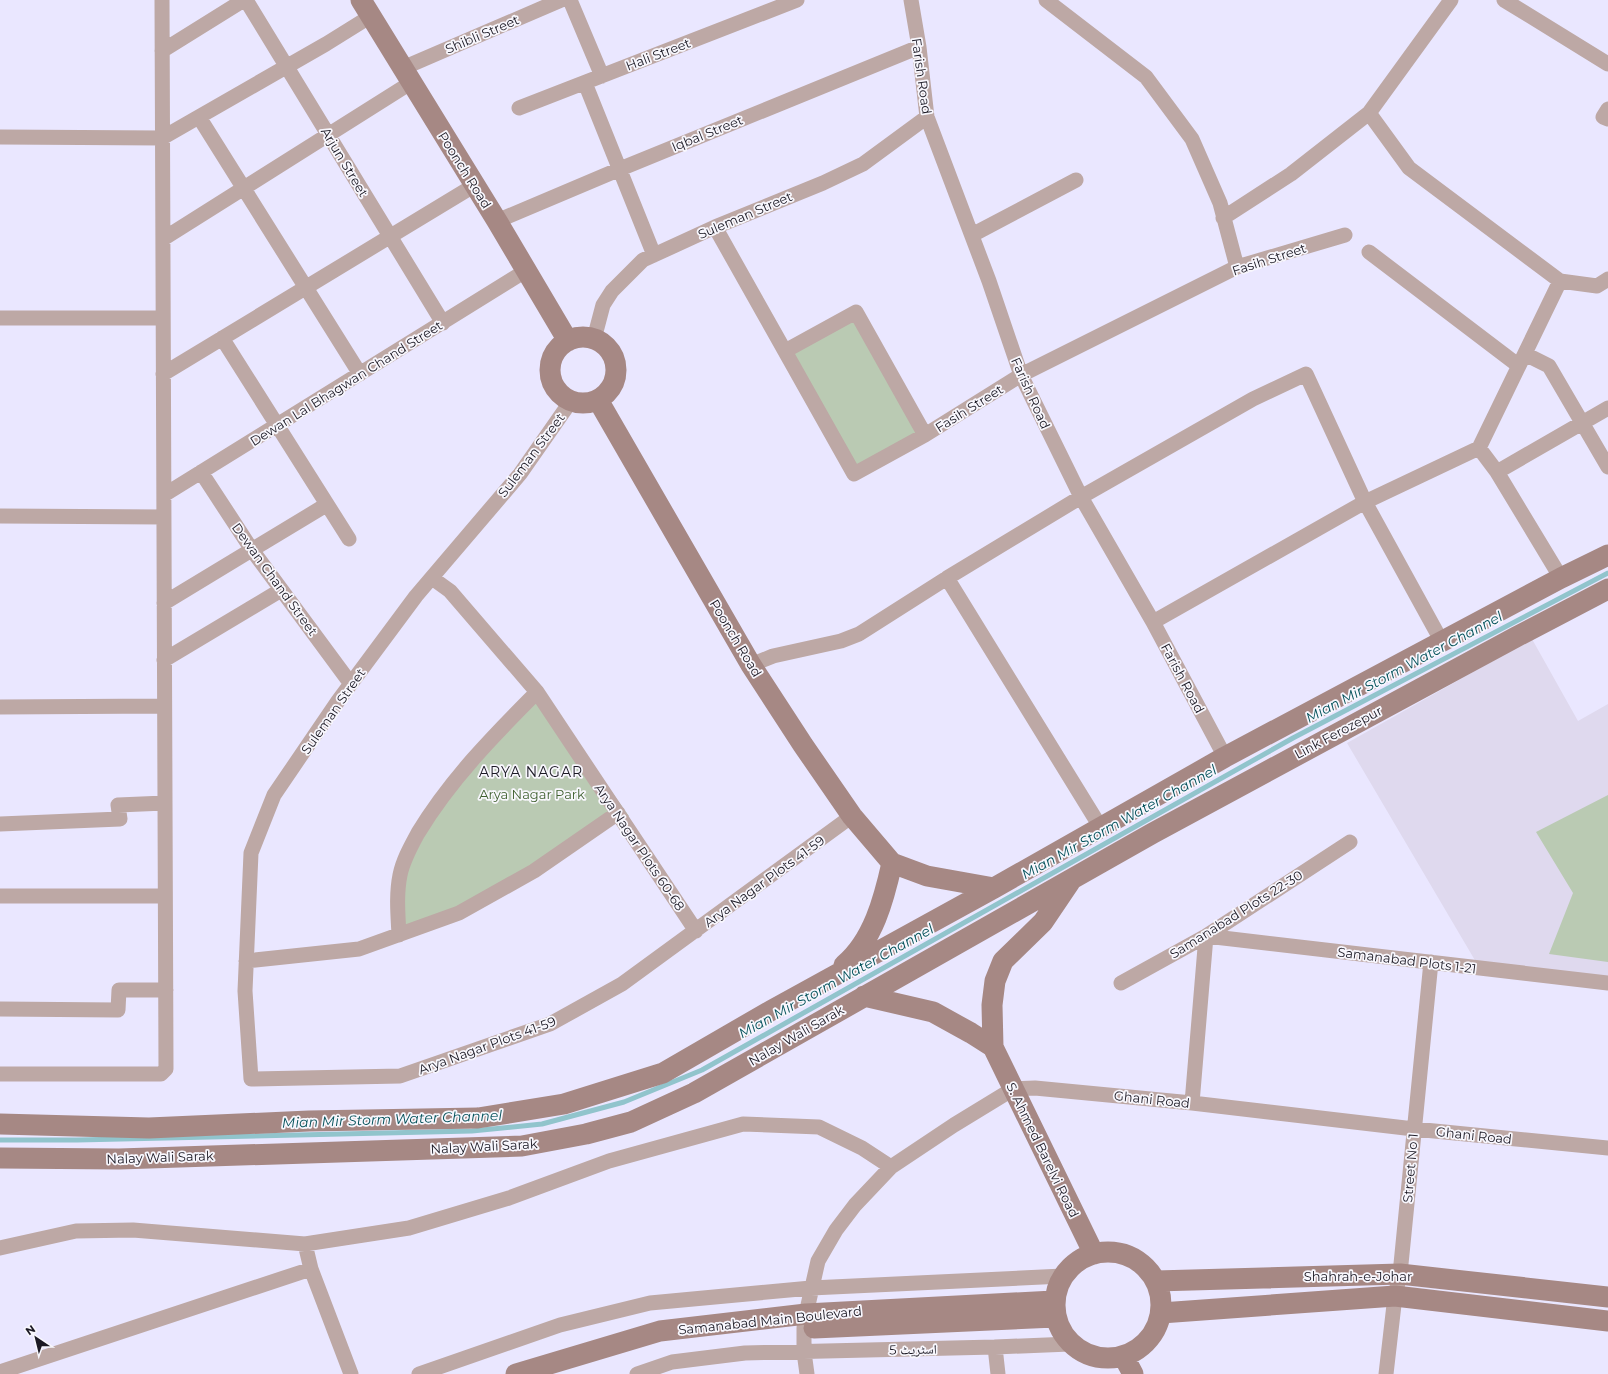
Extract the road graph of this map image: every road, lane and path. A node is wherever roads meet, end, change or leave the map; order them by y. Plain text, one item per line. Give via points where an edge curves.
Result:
1 (162, 0) edge
2 (245, 0) edge
3 (561, 0) edge
4 (570, 0) edge
5 (797, 0) edge
6 (910, 0) edge
7 (1046, 0) edge
8 (1450, 0) edge
9 (1504, 0) edge
10 (366, 8) edge
11 (919, 47) junction
12 (162, 51) junction
13 (1608, 64) edge
14 (287, 66) junction
15 (407, 75) junction
16 (602, 76) junction
17 (585, 83) junction
18 (519, 108) dead end
19 (1608, 109) edge
20 (1369, 113) junction
21 (199, 117) junction
22 (927, 117) junction
23 (1608, 119) edge
24 (328, 135) junction
25 (0, 138) edge
26 (162, 138) junction
27 (620, 168) junction
28 (1076, 180) dead end
29 (475, 185) junction
30 (244, 188) junction
31 (1224, 218) junction
32 (497, 221) junction
33 (715, 227) junction
34 (972, 235) junction
35 (1345, 235) dead end
36 (390, 236) junction
37 (163, 239) junction
38 (1370, 252) dead end
39 (654, 255) junction
40 (1237, 267) junction
41 (527, 270) junction
42 (1608, 279) edge
43 (1560, 281) junction
44 (306, 288) junction
45 (0, 318) edge
46 (163, 318) junction
47 (443, 323) junction
48 (222, 338) junction
49 (594, 339) junction
50 (568, 341) junction
51 (785, 351) junction
52 (1522, 360) junction
53 (163, 374) junction
54 (360, 374) junction
55 (1021, 375) junction
56 (598, 400) junction
57 (571, 401) junction
58 (1608, 408) edge
59 (1582, 423) junction
60 (277, 425) junction
61 (925, 435) junction
62 (1479, 448) junction
63 (1608, 467) edge
64 (200, 472) junction
65 (1497, 472) junction
66 (164, 495) junction
67 (1081, 497) junction
68 (1365, 502) junction
69 (326, 505) junction
70 (0, 516) edge
71 (164, 517) junction
72 (349, 539) dead end
73 (252, 550) junction
74 (1608, 555) edge
75 (432, 578) junction
76 (947, 578) junction
77 (1553, 583) junction
78 (1608, 589) edge
79 (281, 590) junction
80 (164, 603) junction
81 (1556, 615) junction
82 (1153, 622) junction
83 (1442, 642) junction
84 (164, 660) junction
85 (751, 665) junction
86 (351, 684) junction
87 (537, 692) junction
88 (164, 706) junction
89 (0, 707) edge
90 (1225, 757) junction
91 (165, 803) junction
92 (618, 813) junction
93 (852, 816) junction
94 (0, 824) edge
95 (1101, 828) junction
96 (1350, 842) dead end
97 (892, 863) junction
98 (1071, 880) junction
99 (994, 888) junction
100 (0, 896) edge
101 (165, 896) junction
102 (696, 931) junction
103 (399, 935) junction
104 (1206, 936) junction
105 (246, 961) junction
106 (1431, 962) junction
107 (828, 978) junction
108 (1121, 983) dead end
109 (1608, 983) edge
110 (166, 990) junction
111 (864, 996) junction
112 (0, 1009) edge
113 (993, 1047) junction
114 (0, 1074) edge
115 (251, 1079) joint
116 (1013, 1089) junction
117 (1192, 1103) junction
118 (0, 1124) edge
119 (119, 1127) junction
120 (1414, 1129) junction
121 (1608, 1148) edge
122 (0, 1158) edge
123 (119, 1159) junction
124 (891, 1167) junction
125 (305, 1244) junction
126 (0, 1248) edge
127 (1094, 1254) junction
128 (311, 1269) junction
129 (1400, 1274) junction
130 (1063, 1276) junction
131 (1156, 1281) junction
132 (811, 1288) junction
133 (1395, 1296) junction
134 (1608, 1297) edge
135 (1055, 1309) junction
136 (1161, 1313) junction
137 (805, 1321) junction
138 (1608, 1321) edge
139 (1070, 1344) junction
140 (995, 1347) junction
141 (804, 1352) junction
142 (1128, 1365) edge
143 (0, 1372) edge
144 (351, 1374) edge
145 (419, 1374) edge
146 (516, 1374) edge
147 (558, 1374) edge
148 (637, 1374) edge
149 (807, 1374) edge
150 (998, 1374) edge
151 (1386, 1374) edge

1 - 12 street
2 - 12 street
2 - 14 street, Arjun Street
3 - 15 street, Shibli Street
4 - 16 street
5 - 16 street, Hali Street
6 - 11 street, Farish Road
7 - 31 street via 1146,77 1192,139
8 - 20 street
9 - 13 street
10 - 14 street
10 - 15 main road, Poonch Road
11 - 22 street, Farish Road
11 - 27 street, Iqbal Street
12 - 26 street
14 - 21 street
14 - 24 street, Arjun Street
15 - 24 street, Shibli Street
15 - 29 main road, Poonch Road
16 - 17 street, Hali Street
17 - 18 street, Hali Street
17 - 27 street
19 - 23 street via 1603,117
20 - 31 street via 1291,174
20 - 43 street via 1409,168
21 - 26 street
21 - 30 street
22 - 33 street, Suleman Street via 863,164
22 - 34 street, Farish Road
24 - 30 street, Shibli Street
24 - 36 street, Arjun Street
25 - 26 street
26 - 37 street
27 - 32 street, Iqbal Street
27 - 39 street
28 - 34 street
29 - 32 main road, Poonch Road
29 - 36 street
30 - 37 street, Shibli Street
30 - 44 street
31 - 40 street
32 - 41 main road, Poonch Road
33 - 39 street, Suleman Street
33 - 51 street, Fasih Street
34 - 55 street, Farish Road
35 - 40 street, Fasih Street
36 - 44 street
36 - 47 street, Arjun Street
37 - 46 street
38 - 52 street
39 - 49 street, Suleman Street via 643,260 612,291 603,305
40 - 55 street, Fasih Street
41 - 47 street, Dewan Lal Bhagwan Chand Street
41 - 50 main road, Poonch Road
42 - 43 street via 1597,286
43 - 52 street
44 - 48 street
44 - 54 street
45 - 46 street
46 - 53 street
47 - 54 street, Dewan Lal Bhagwan Chand Street
48 - 53 street
48 - 60 street
49 - 50 main road via 586,337
49 - 56 main road via 605,346 613,356 616,368 615,381 608,392
50 - 57 main road via 559,347 553,356 550,378 562,396
51 - 61 street, Fasih Street via 854,474
51 - 61 street via 856,312
52 - 59 street via 1549,366
52 - 62 street
53 - 66 street
54 - 60 street, Dewan Lal Bhagwan Chand Street
55 - 61 street, Fasih Street
55 - 67 street, Farish Road
56 - 57 main road via 590,403
56 - 85 main road, Poonch Road
57 - 75 street, Suleman Street via 520,474
58 - 59 street
59 - 63 street
59 - 65 street
60 - 64 street, Dewan Lal Bhagwan Chand Street
60 - 69 street
62 - 65 street
62 - 68 street
64 - 66 street, Dewan Lal Bhagwan Chand Street
64 - 73 street, Dewan Chand Street
65 - 77 street
66 - 71 street
67 - 68 street via 1253,399 1306,374
67 - 76 street
67 - 82 street, Farish Road
68 - 82 street
68 - 83 street
69 - 72 street
69 - 73 street
70 - 71 street
71 - 80 street
73 - 79 street, Dewan Chand Street
73 - 80 street
74 - 77 main road
75 - 86 street, Suleman Street
75 - 87 street, Arya Nagar Plots 60-68 via 450,591
76 - 85 street via 859,634 841,641 773,656
76 - 95 street
77 - 81 main road
77 - 83 main road
78 - 81 main road, Link Ferozepur
79 - 84 street
79 - 86 street, Dewan Chand Street
80 - 84 street
81 - 98 main road, Link Ferozepur via 1326,738
82 - 90 street, Farish Road
83 - 90 main road
84 - 88 street
85 - 93 main road, Poonch Road
86 - 105 street, Suleman Street via 274,795 252,853
87 - 92 street, Arya Nagar Plots 60-68
87 - 103 street via 490,740 456,780 431,812 411,847 400,873 397,891
88 - 89 street
88 - 91 street
90 - 95 main road
91 - 94 street via 118,805 120,819
91 - 101 street
92 - 102 street, Arya Nagar Plots 60-68
92 - 103 street via 534,871 459,913
93 - 97 main road, Poonch Road
93 - 102 street, Arya Nagar Plots 41-59
95 - 99 main road
96 - 104 street, Samanabad Plots 22-30
97 - 99 main road, Poonch Road via 927,876
97 - 107 main road via 884,897 871,928 853,958
98 - 111 main road, Nalay Wali Sarak
98 - 113 main road, S. Ahmed Barelvi Road via 1043,922 1003,961 994,987
99 - 107 main road
100 - 101 street
101 - 110 street
102 - 115 street, Arya Nagar Plots 41-59 via 622,984 550,1024 400,1076
103 - 105 street via 359,949
104 - 106 street, Samanabad Plots 1-21
104 - 108 street, Samanabad Plots 22-30
104 - 117 street
105 - 115 street, Suleman Street via 245,991
106 - 109 street, Samanabad Plots 1-21
106 - 120 street, Street No 1
107 - 119 main road via 663,1072 564,1104 478,1118
110 - 112 street via 119,990 118,1010
110 - 114 street via 166,1069 160,1074
111 - 113 main road via 933,1012
111 - 123 main road, Nalay Wali Sarak via 694,1093 631,1122 586,1134 522,1146
113 - 116 main road, S. Ahmed Barelvi Road
116 - 117 street, Ghani Road via 1035,1088
116 - 124 street, Ghani Road
116 - 127 main road, S. Ahmed Barelvi Road
117 - 120 street, Ghani Road
118 - 119 main road
119 - 123 main road
120 - 121 street, Ghani Road
120 - 129 street, Street No 1
122 - 123 main road, Nalay Wali Sarak
124 - 125 street via 862,1148 819,1127 743,1124 609,1161 509,1198 409,1228
124 - 132 street, Ghani Road via 855,1205 836,1230 818,1261
125 - 126 street via 126,1230 76,1231
125 - 128 street
127 - 130 main road via 1076,1262
127 - 131 main road via 1112,1252 1129,1256 1144,1266
128 - 143 street
128 - 144 street
129 - 131 main road, Shahrah-e-Johar
129 - 133 street, Street No 1
129 - 134 main road, Shahrah-e-Johar
130 - 132 street
130 - 135 main road via 1057,1288
131 - 136 main road via 1161,1297
132 - 137 street, Ghani Road
132 - 145 street via 650,1303 560,1325
133 - 136 main road, Shahrah-e-Johar
133 - 138 main road, Shahrah-e-Johar
133 - 151 street, Street No 1
135 - 137 main road, Samanabad Main Boulevard
135 - 139 main road via 1061,1332
136 - 142 main road via 1156,1328
137 - 141 street, Ghani Road
137 - 146 main road, Samanabad Main Boulevard via 660,1331
137 - 147 main road, Samanabad Main Boulevard via 662,1343
139 - 140 street, اسٹریٹ 5
139 - 142 main road via 1086,1354
140 - 141 street, اسٹریٹ 5
140 - 150 street
141 - 148 street, اسٹریٹ 5 via 745,1353 672,1362
141 - 149 street, Ghani Road

